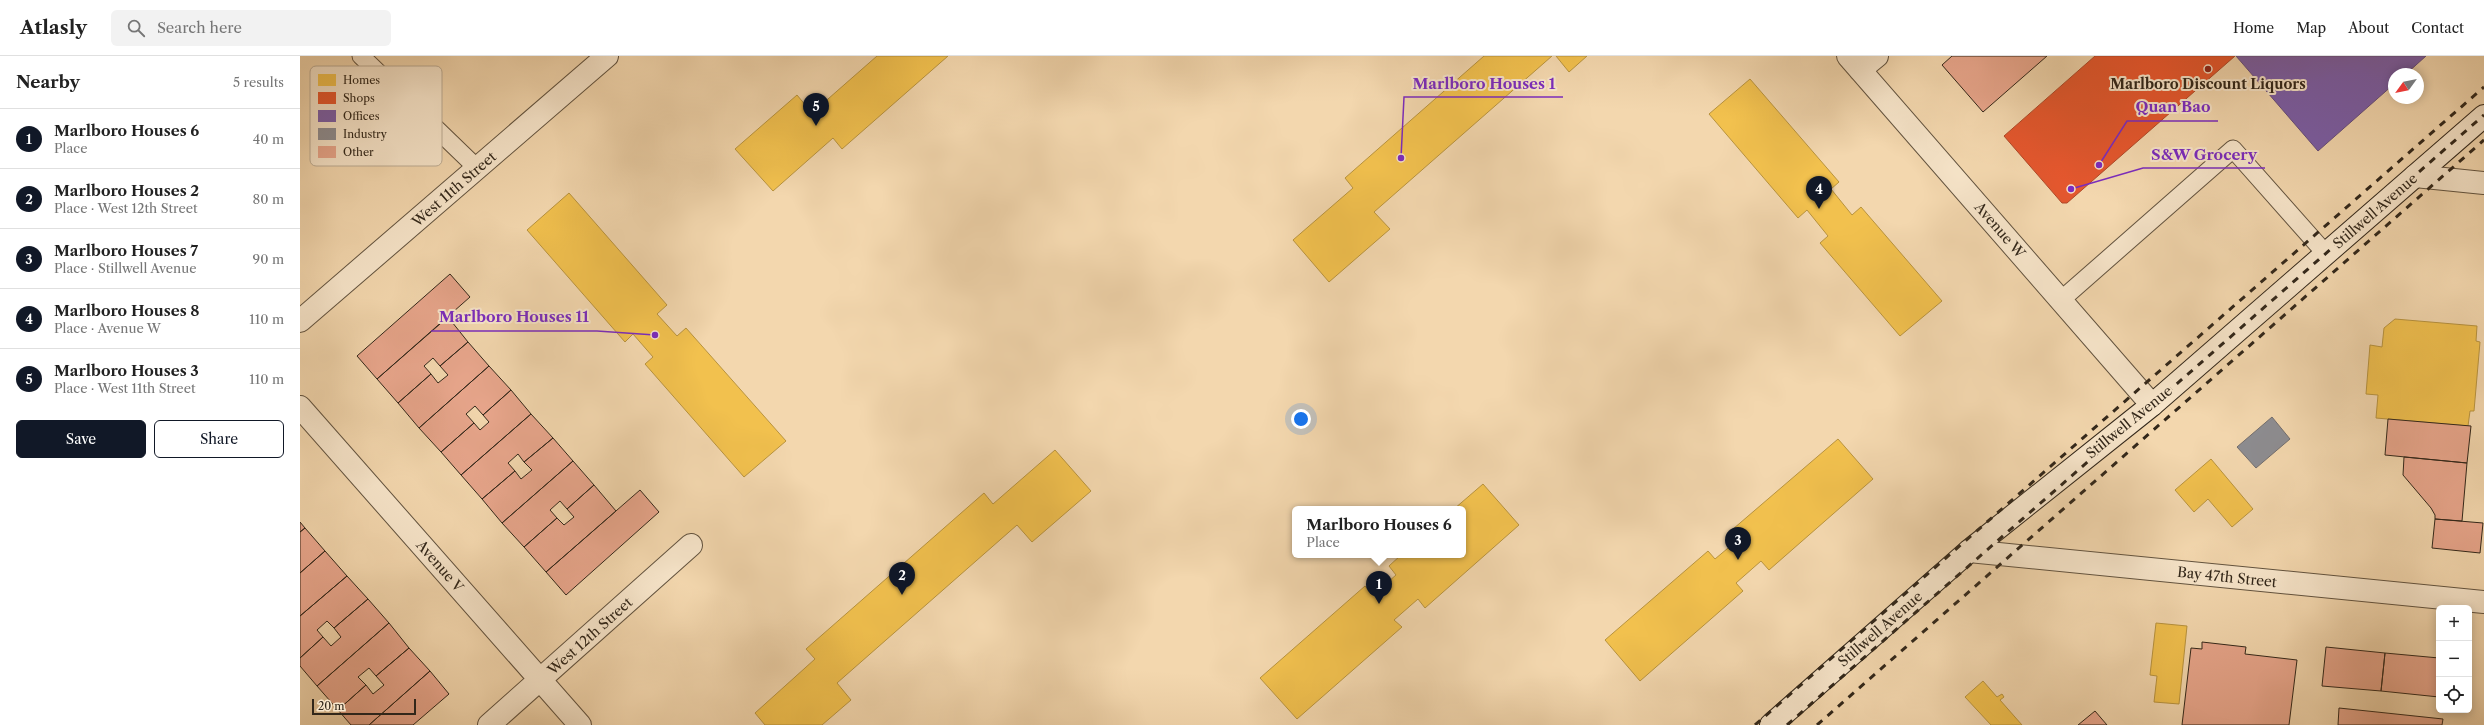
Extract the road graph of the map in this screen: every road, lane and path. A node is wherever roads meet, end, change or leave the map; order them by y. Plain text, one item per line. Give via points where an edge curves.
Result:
1 (361, 56) edge
2 (607, 56) edge
3 (1877, 56) edge
4 (1854, 63) edge
5 (371, 66) edge
6 (2484, 116) edge
7 (442, 134) edge
8 (478, 169) junction
9 (2415, 176) junction
10 (2484, 183) edge
11 (2326, 254) junction
12 (2061, 300) junction
13 (300, 321) edge
14 (2152, 405) junction
15 (300, 407) edge
16 (691, 545) dead end
17 (1969, 551) junction
18 (2484, 602) edge
19 (541, 680) junction
20 (489, 725) edge
21 (580, 725) edge
22 (1771, 725) edge

1 - 5 lane
2 - 8 street, West 11th Street
3 - 4 street
4 - 12 street, Avenue W
6 - 9 street, Stillwell Avenue
7 - 8 lane
8 - 13 street, West 11th Street
9 - 10 street
9 - 11 street, Stillwell Avenue
11 - 12 lane via 2233,149
11 - 14 street, Stillwell Avenue
12 - 14 street, Avenue W
14 - 17 street, Stillwell Avenue
15 - 19 street, Avenue V
16 - 19 street, West 12th Street
17 - 18 street, Bay 47th Street
17 - 22 street, Stillwell Avenue
19 - 20 street, West 12th Street
19 - 21 street, Avenue V

